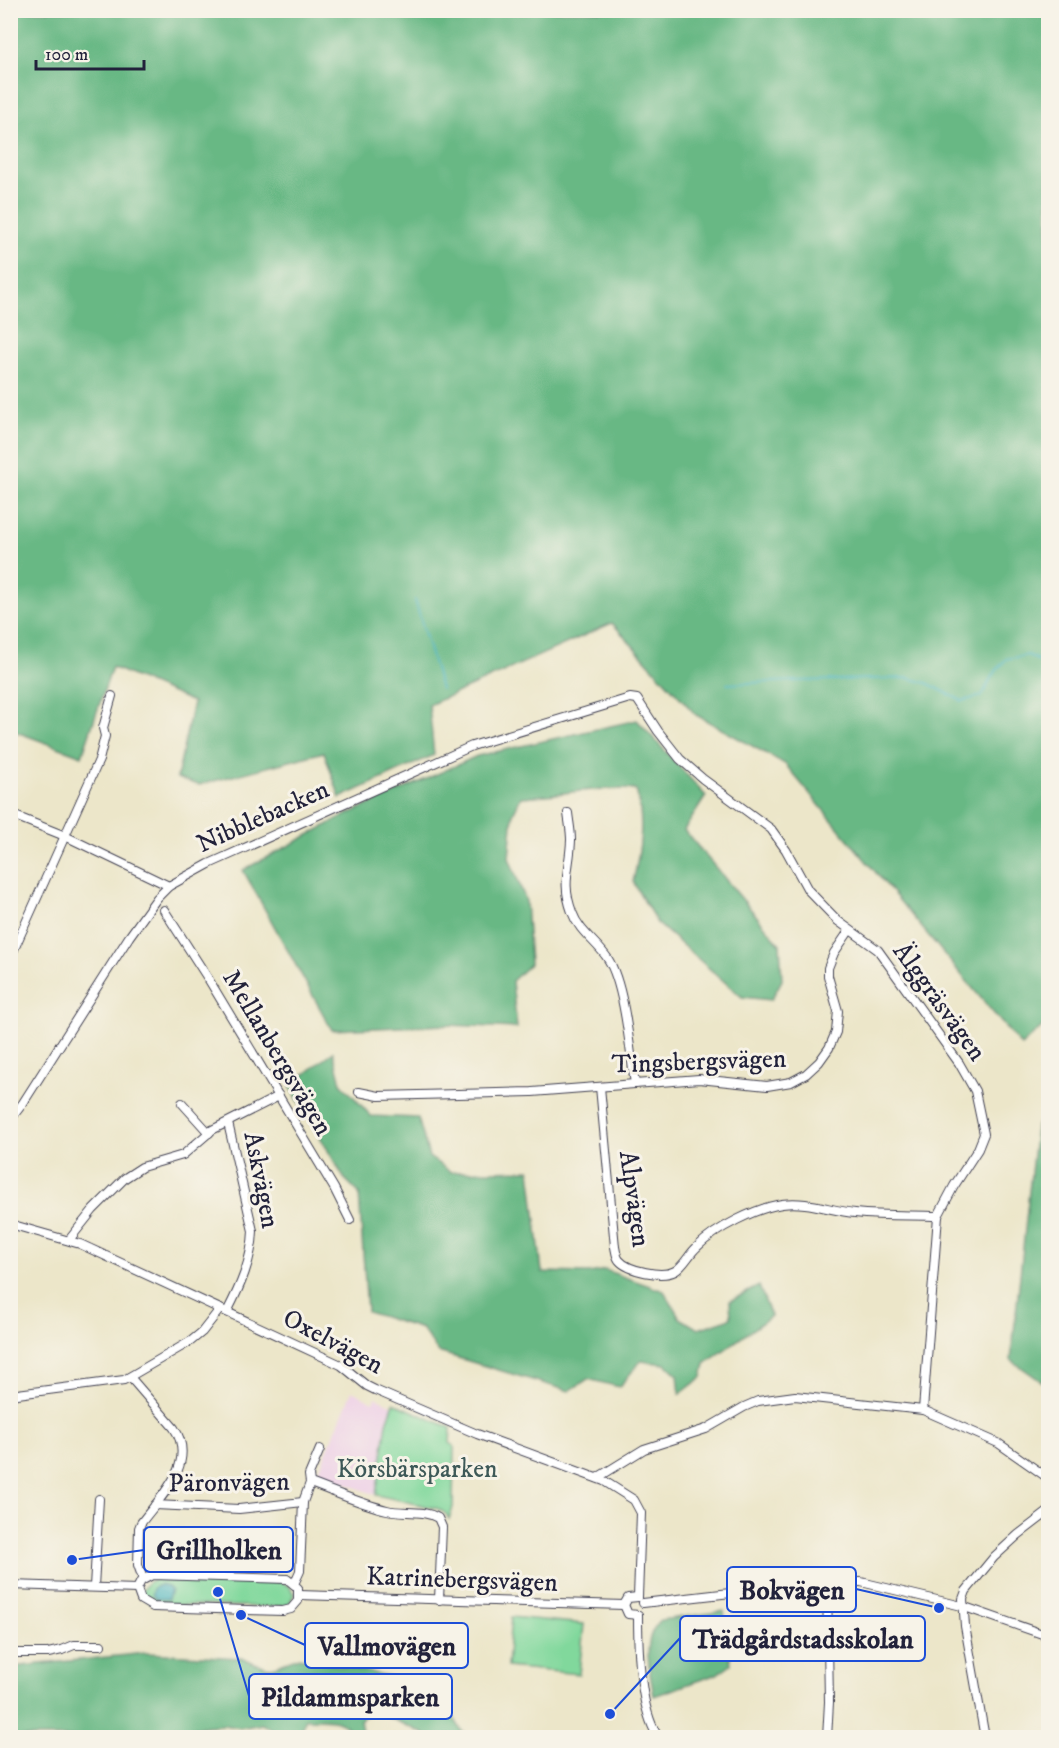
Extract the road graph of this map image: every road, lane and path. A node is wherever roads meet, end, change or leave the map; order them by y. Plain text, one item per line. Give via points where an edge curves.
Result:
1 (112, 696) dead end
2 (640, 702) joint
3 (568, 813) dead end
4 (10, 814) edge
5 (65, 836) junction
6 (169, 886) junction
7 (164, 910) dead end
8 (849, 931) junction
9 (10, 958) edge
10 (634, 1084) junction
11 (600, 1087) junction
12 (359, 1092) dead end
13 (279, 1096) junction
14 (182, 1103) dead end
15 (10, 1120) edge
16 (228, 1123) junction
17 (209, 1133) junction
18 (938, 1216) junction
19 (350, 1220) dead end
20 (10, 1224) edge
21 (69, 1240) junction
22 (223, 1310) junction
23 (130, 1377) junction
24 (10, 1395) edge
25 (923, 1410) junction
26 (320, 1449) dead end
27 (1048, 1478) edge
28 (601, 1480) junction
29 (310, 1483) junction
30 (99, 1499) dead end
31 (303, 1502) junction
32 (155, 1505) junction
33 (1048, 1512) edge
34 (143, 1579) junction
35 (827, 1582) junction
36 (294, 1584) junction
37 (10, 1585) edge
38 (94, 1587) junction
39 (136, 1589) junction
40 (299, 1595) junction
41 (439, 1600) junction
42 (640, 1600) junction
43 (624, 1605) junction
44 (962, 1606) junction
45 (638, 1615) junction
46 (1048, 1636) edge
47 (101, 1645) dead end
48 (10, 1653) edge
49 (659, 1737) edge
50 (827, 1737) edge
51 (985, 1737) edge

1 - 5 street via 99,760
2 - 6 street, Nibblebacken via 630,698 472,746 209,864
2 - 8 street, Älggräsvägen via 680,759 771,829 808,890
3 - 10 street via 571,840 566,871 572,914 612,968 625,1018
4 - 5 street
5 - 6 street
5 - 9 street
6 - 15 street, Nibblebacken via 129,937
7 - 13 street, Mellanbergsvägen
8 - 10 street, Tingsbergsvägen via 828,968 838,1011 836,1032 825,1055 806,1074 774,1085 705,1079
8 - 18 street, Älggräsvägen via 878,950 975,1091 984,1134
10 - 11 street, Tingsbergsvägen
11 - 12 street, Tingsbergsvägen via 378,1096
11 - 18 street, Alpvägen via 615,1247 619,1260 629,1267 653,1273 676,1271 714,1234 782,1204 805,1204 856,1214
13 - 16 street
13 - 19 street, Mellanbergsvägen
14 - 17 street
16 - 17 street
16 - 22 street, Askvägen via 253,1231 246,1269
17 - 21 street via 183,1155 142,1167 124,1178
18 - 25 street, Älggräsvägen
20 - 21 street, Oxelvägen
21 - 22 street, Oxelvägen
22 - 23 street, Askvägen via 191,1341
22 - 28 street, Oxelvägen via 341,1365 375,1390 477,1434
23 - 24 street, Askvägen
23 - 32 street via 179,1436 182,1448 178,1472
25 - 27 street via 998,1443
25 - 28 street via 795,1396 770,1399 744,1407 706,1429 644,1449
26 - 29 street via 309,1475
28 - 42 street, Oxelvägen via 634,1500 641,1513
29 - 31 street
29 - 41 street via 386,1510 438,1518 442,1527
30 - 38 street
31 - 32 street, Päronvägen via 239,1509
31 - 36 street via 300,1571
32 - 34 street via 139,1528 138,1565
33 - 44 street via 994,1557 966,1591
34 - 36 street via 152,1575 238,1577 288,1579
34 - 39 street
35 - 42 street
35 - 44 street via 861,1582
35 - 50 street
36 - 40 street
37 - 38 street
38 - 39 street
39 - 40 street via 149,1606 169,1608 283,1611 297,1605
40 - 41 street, Katrinebergsvägen
41 - 43 street, Katrinebergsvägen
42 - 43 street via 631,1597
42 - 45 street via 643,1610
43 - 45 street via 628,1614
44 - 46 street
44 - 51 street
45 - 49 street via 646,1704
47 - 48 street via 74,1645 48,1653

